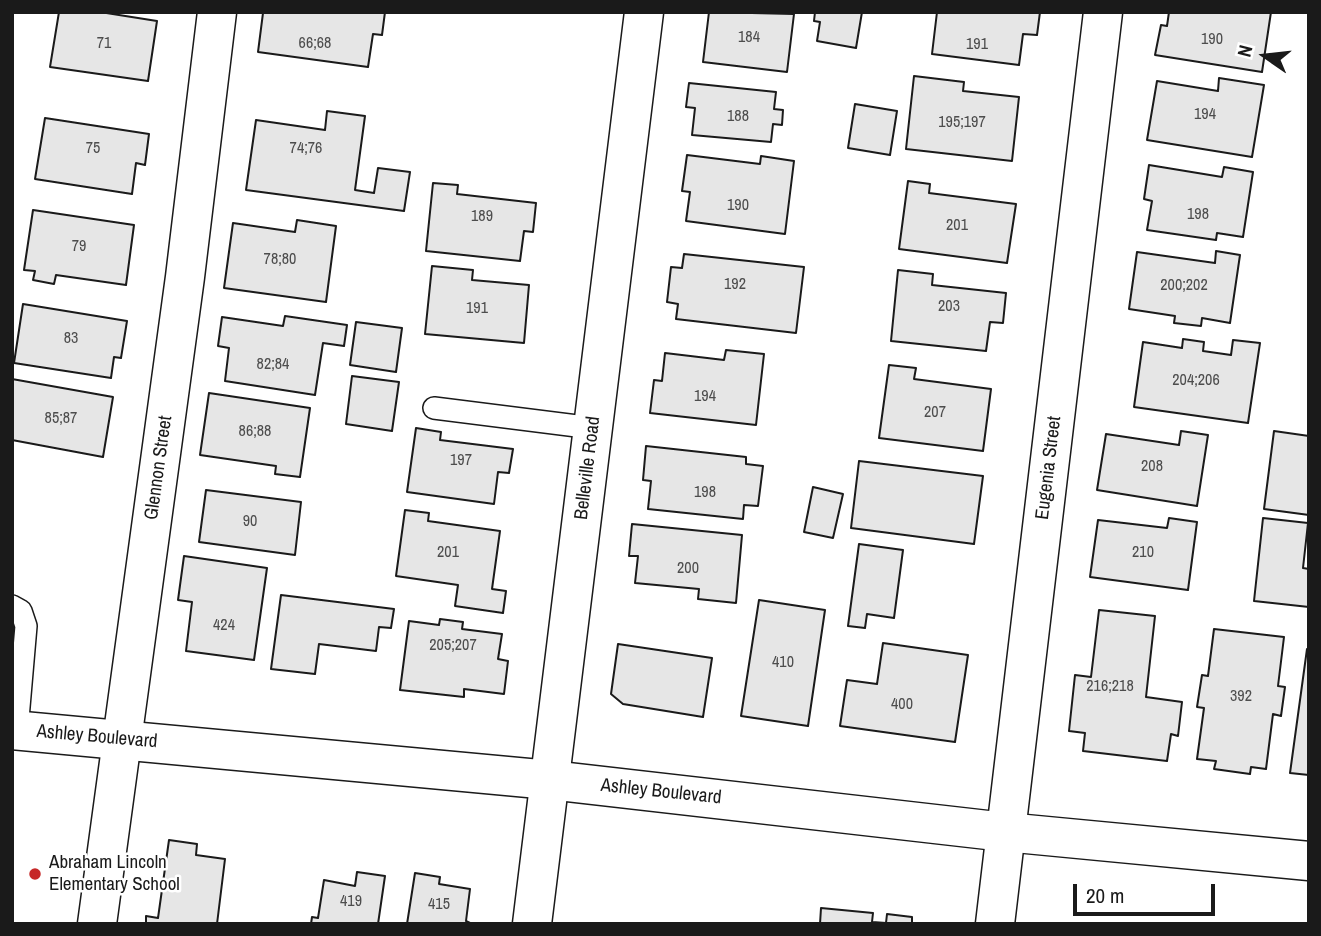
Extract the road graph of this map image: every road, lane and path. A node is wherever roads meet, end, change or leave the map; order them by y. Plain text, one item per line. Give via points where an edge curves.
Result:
1 (217, 12) edge
2 (644, 12) edge
3 (1103, 12) edge
4 (434, 408) dead end
5 (593, 428) junction
6 (12, 606) edge
7 (14, 730) edge
8 (122, 740) junction
9 (550, 780) junction
10 (1005, 832) junction
11 (1309, 861) edge
12 (97, 924) edge
13 (532, 924) edge
14 (995, 924) edge

1 - 8 street, Glennon Street
2 - 5 street, Belleville Road
3 - 10 street, Eugenia Street
4 - 5 lane
5 - 9 street, Belleville Road
6 - 7 lane via 21,611 26,626
7 - 8 street, Ashley Boulevard
8 - 9 street, Ashley Boulevard
8 - 12 street, Glennon Street
9 - 10 street, Ashley Boulevard
9 - 13 street, Belleville Road
10 - 11 street, Ashley Boulevard
10 - 14 street, Eugenia Street

